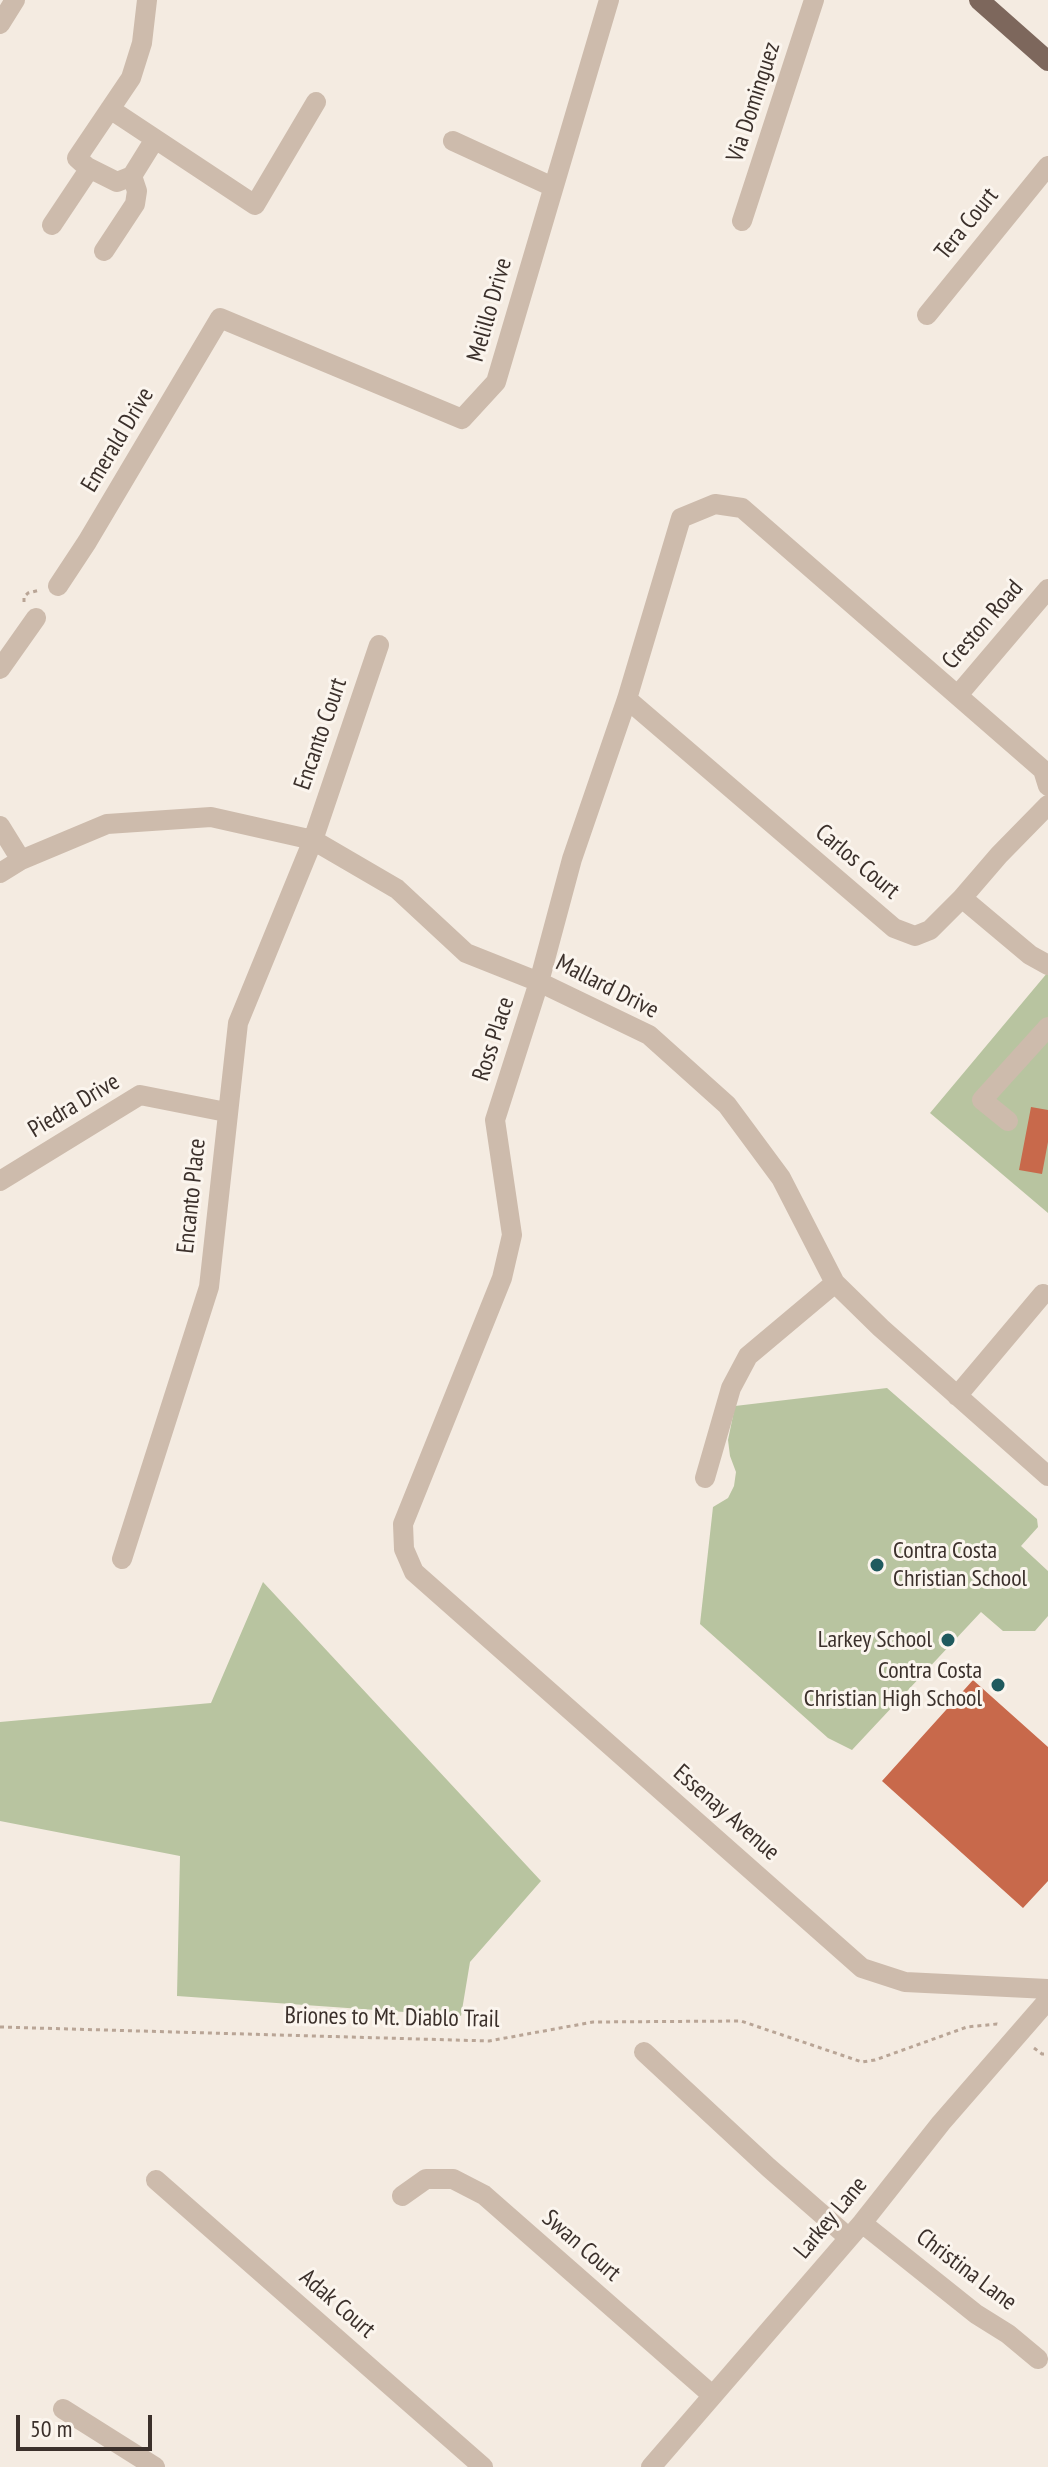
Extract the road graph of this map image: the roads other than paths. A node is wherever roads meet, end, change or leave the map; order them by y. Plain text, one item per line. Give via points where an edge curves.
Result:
1 (15, 0) edge
2 (147, 0) edge
3 (609, 0) edge
4 (814, 0) edge
5 (991, 4) edge
6 (0, 24) edge
7 (1048, 61) edge
8 (316, 102) dead end
9 (110, 109) junction
10 (155, 139) junction
11 (453, 141) dead end
12 (1048, 166) edge
13 (87, 167) junction
14 (132, 176) junction
15 (553, 187) junction
16 (742, 221) dead end
17 (52, 225) dead end
18 (104, 251) dead end
19 (927, 315) dead end
20 (220, 318) joint
21 (58, 586) dead end
22 (1048, 589) edge
23 (36, 618) dead end
24 (379, 645) dead end
25 (0, 669) edge
26 (958, 695) junction
27 (627, 699) junction
28 (1048, 786) edge
29 (1048, 805) edge
30 (0, 826) edge
31 (313, 840) junction
32 (21, 860) junction
33 (0, 873) edge
34 (962, 898) junction
35 (1048, 965) edge
36 (539, 982) junction
37 (1048, 1027) edge
38 (226, 1112) junction
39 (1008, 1121) dead end
40 (0, 1181) edge
41 (835, 1283) junction
42 (1043, 1294) dead end
43 (957, 1396) junction
44 (1048, 1476) edge
45 (705, 1478) dead end
46 (122, 1559) dead end
47 (414, 1572) joint
48 (1048, 1989) edge
49 (1048, 2000) edge
50 (644, 2052) dead end
51 (156, 2180) dead end
52 (402, 2196) dead end
53 (856, 2230) junction
54 (1038, 2359) dead end
55 (712, 2395) junction
56 (63, 2409) dead end
57 (155, 2467) edge
58 (483, 2467) edge
59 (651, 2467) edge

1 - 6 street
2 - 9 street via 131,78
3 - 15 street, Melillo Drive
4 - 16 street, Via Dominguez
5 - 7 main road
8 - 10 street via 255,205
9 - 10 street
9 - 13 street via 77,158
10 - 14 street
11 - 15 street
12 - 19 street, Tera Court
13 - 14 street via 117,182
13 - 17 street
14 - 18 street via 135,204
15 - 20 street, Melillo Drive via 496,382 462,419
20 - 21 street, Emerald Drive
22 - 26 street, Creston Road
23 - 25 street
24 - 31 street, Encanto Court
26 - 27 street, Ross Place via 742,508 715,504 681,518
26 - 28 street via 1043,770
27 - 34 street, Carlos Court via 894,928 922,935
27 - 36 street, Ross Place via 572,859
29 - 34 street, Carlos Court
30 - 32 street
31 - 32 street, Mallard Drive via 211,817 107,824
31 - 36 street, Mallard Drive via 397,889 466,953
31 - 38 street, Encanto Place via 238,1023
32 - 33 street, Mallard Drive
34 - 35 street
36 - 41 street, Mallard Drive via 649,1035 727,1105 781,1178
36 - 47 street, Ross Place via 495,1120 512,1235 502,1278 403,1524 404,1549
37 - 39 street via 982,1100
38 - 40 street, Piedra Drive via 140,1095
38 - 46 street, Encanto Place via 209,1287
41 - 43 street, Mallard Drive
41 - 45 street via 748,1356 731,1388
42 - 43 street
43 - 44 street, Mallard Drive
47 - 48 street, Essenay Avenue via 862,1968 905,1982
49 - 53 street, Larkey Lane
50 - 53 street, Christina Lane via 768,2167
51 - 58 street, Adak Court
52 - 55 street, Swan Court via 426,2179 453,2179 484,2195
53 - 54 street, Christina Lane
53 - 55 street, Larkey Lane
55 - 59 street, Larkey Lane
56 - 57 street

